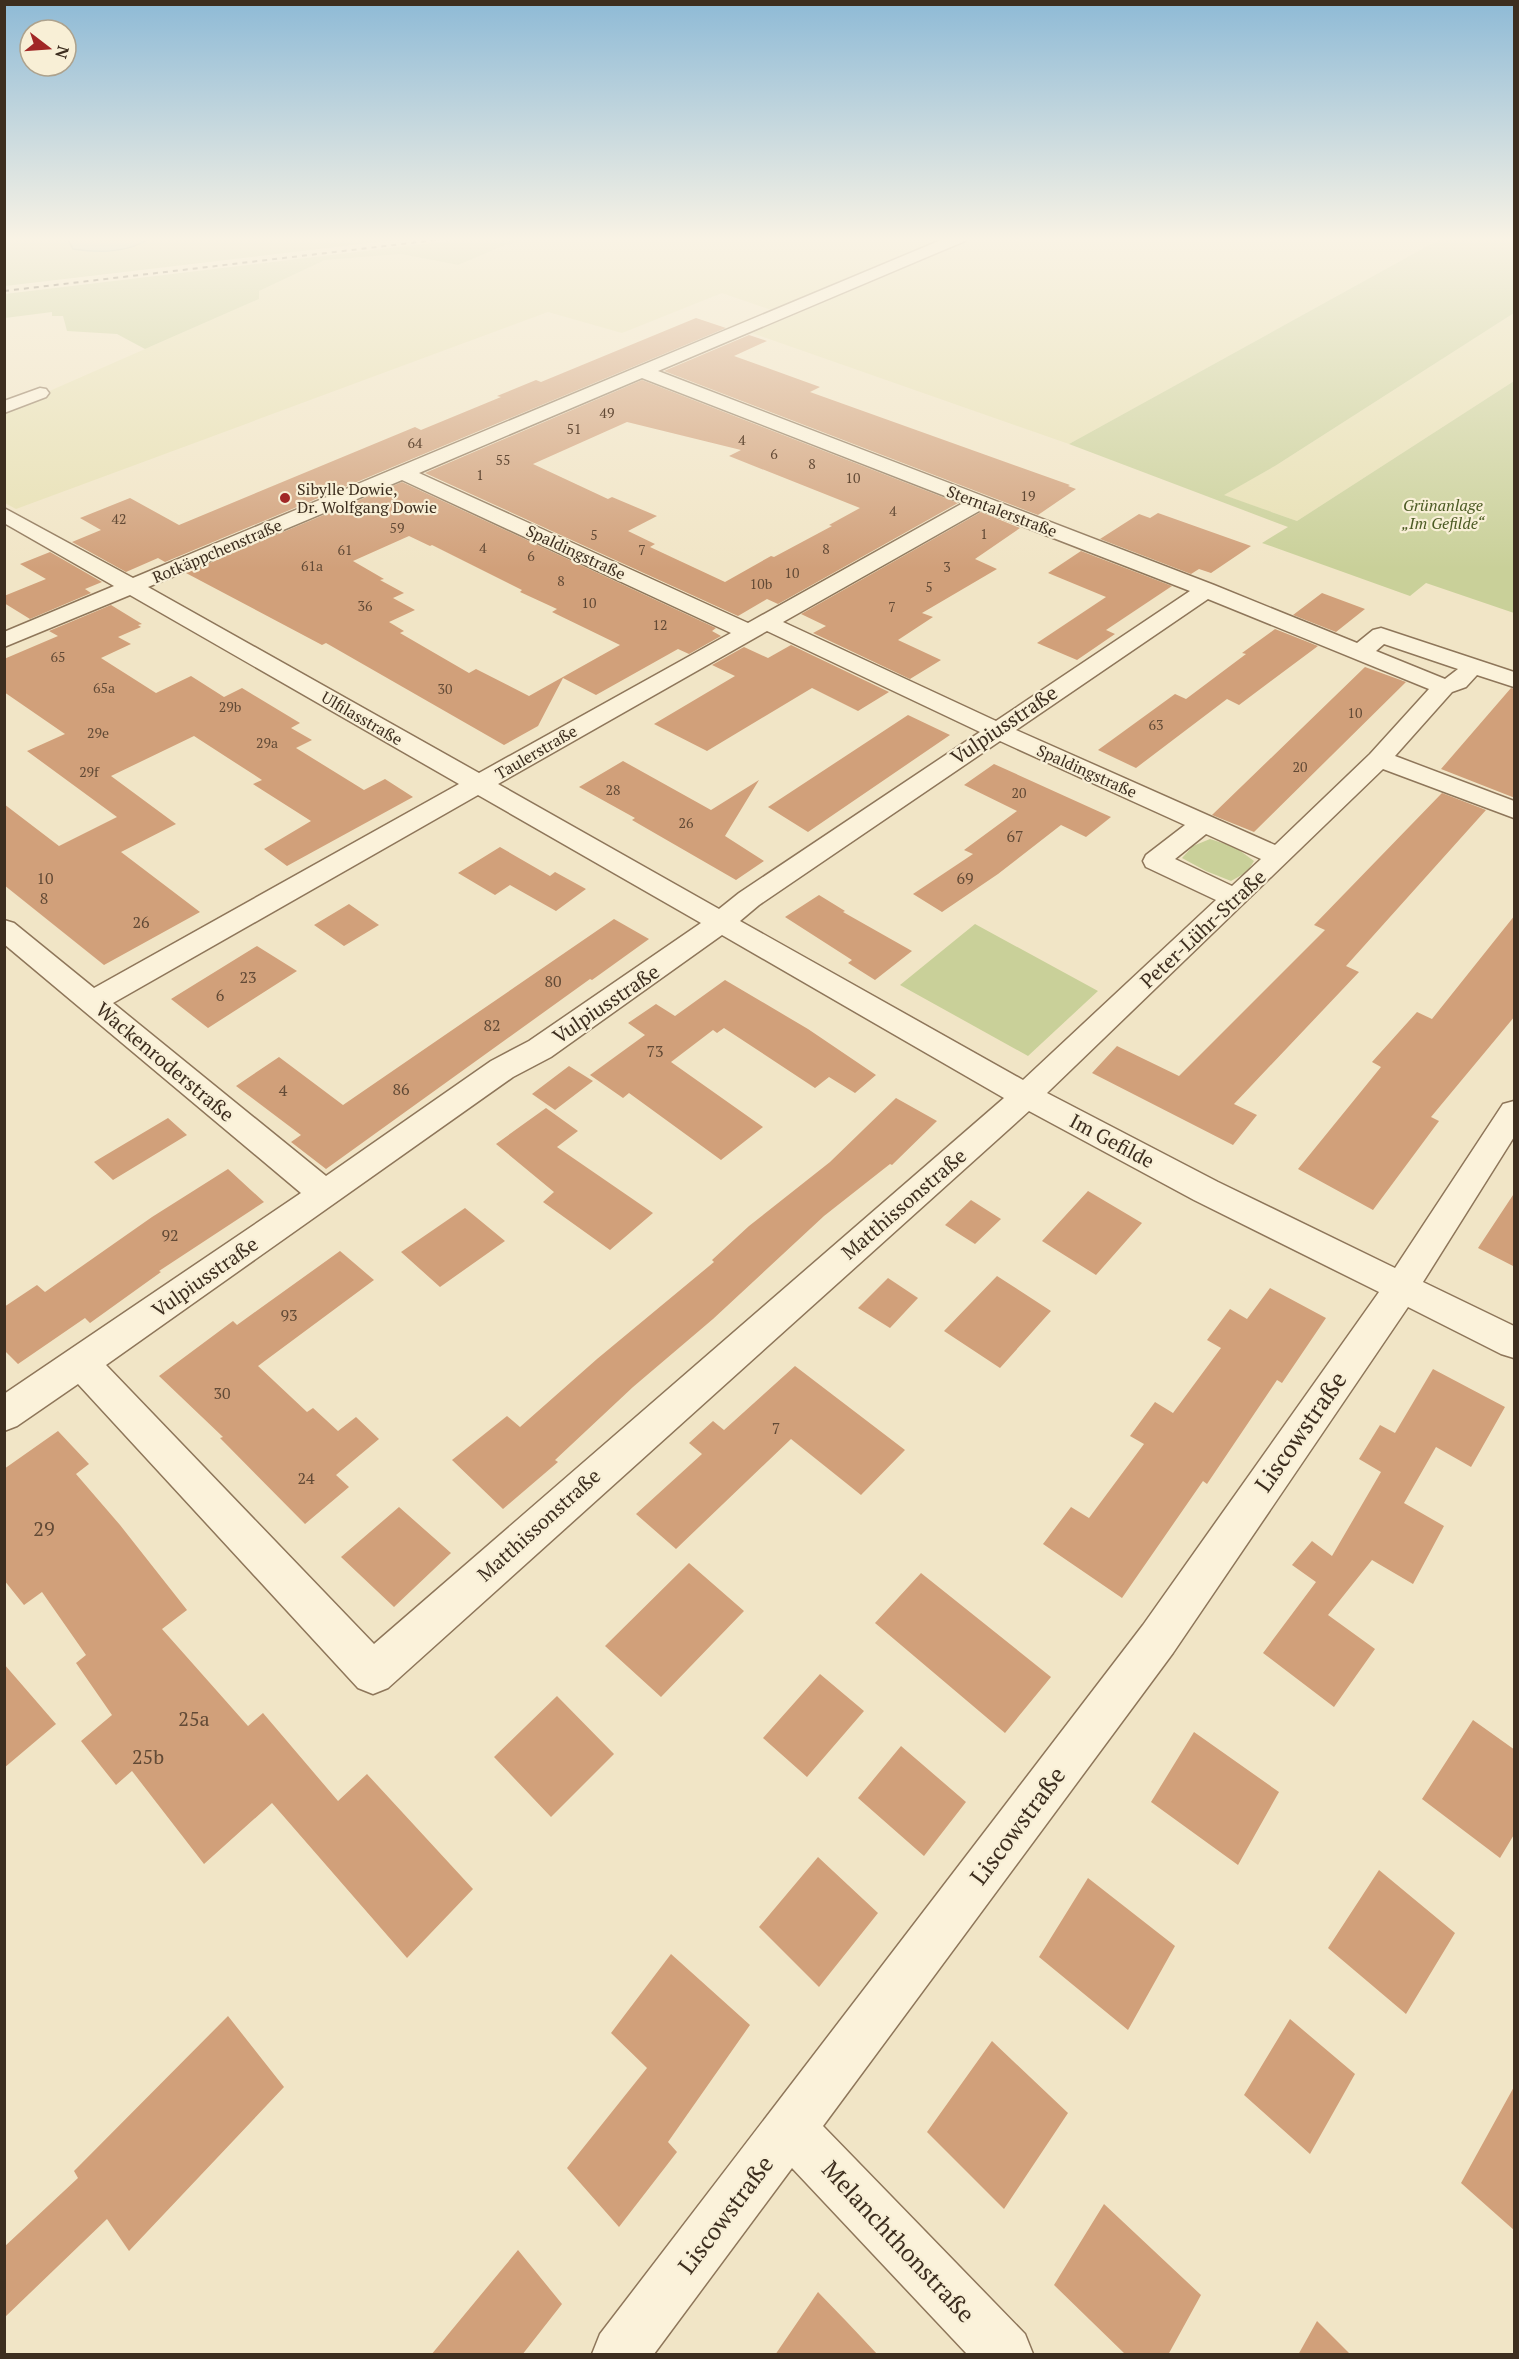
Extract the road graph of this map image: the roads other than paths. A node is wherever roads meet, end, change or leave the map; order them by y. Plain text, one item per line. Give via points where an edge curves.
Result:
1 (700, 348) edge
2 (643, 372) junction
3 (4, 389) edge
4 (4, 408) edge
5 (404, 473) junction
6 (980, 502) junction
7 (4, 514) edge
8 (130, 587) junction
9 (1206, 590) junction
10 (757, 627) junction
11 (4, 640) edge
12 (1359, 653) junction
13 (1473, 666) junction
14 (1515, 680) edge
15 (1444, 687) junction
16 (996, 730) junction
17 (1378, 759) junction
18 (479, 784) junction
19 (1515, 810) edge
20 (1202, 824) junction
21 (1279, 857) junction
22 (1234, 898) junction
23 (720, 922) junction
24 (4, 929) edge
25 (93, 1001) junction
26 (1026, 1096) junction
27 (1515, 1112) edge
28 (325, 1194) junction
29 (1401, 1288) junction
30 (1515, 1343) edge
31 (81, 1363) junction
32 (4, 1415) edge
33 (791, 2129) junction
34 (620, 2355) edge
35 (1005, 2355) edge

1 - 2 street, Rotkäppchenstraße
2 - 5 street, Rotkäppchenstraße
2 - 6 street, Sterntalerstraße
3 - 4 street via 40,393
5 - 8 street, Rotkäppchenstraße
5 - 10 street, Spaldingstraße
6 - 9 street, Sterntalerstraße
6 - 10 street, Taulerstraße
7 - 8 street, Ulfilasstraße
8 - 11 street, Rotkäppchenstraße
8 - 18 street, Ulfilasstraße
9 - 12 street, Sterntalerstraße
9 - 16 street, Vulpiusstraße
10 - 16 street, Spaldingstraße
10 - 18 street, Taulerstraße
12 - 13 street via 1381,635
12 - 15 street, Sterntalerstraße
13 - 14 street
13 - 15 street via 1458,681
15 - 17 street, Peter-Lühr-Straße
16 - 20 street, Spaldingstraße
16 - 23 street, Vulpiusstraße
17 - 19 street
17 - 21 street, Peter-Lühr-Straße
18 - 23 street, Ulfilasstraße
18 - 25 street, Taulerstraße
20 - 21 street, Spaldingstraße
20 - 22 street via 1156,861
21 - 22 street, Peter-Lühr-Straße
22 - 26 street, Peter-Lühr-Straße
23 - 26 street, Im Gefilde
23 - 28 street, Vulpiusstraße via 692,945 540,1049 502,1069
24 - 25 street, Wackenroderstraße
25 - 28 street, Wackenroderstraße
26 - 29 street, Im Gefilde
26 - 31 street, Matthissonstraße via 373,1673
27 - 29 street, Liscowstraße
28 - 31 street, Vulpiusstraße
29 - 30 street, Im Gefilde
29 - 33 street, Liscowstraße via 1158,1639
31 - 32 street, Vulpiusstraße
33 - 34 street, Liscowstraße
33 - 35 street, Melanchthonstraße

